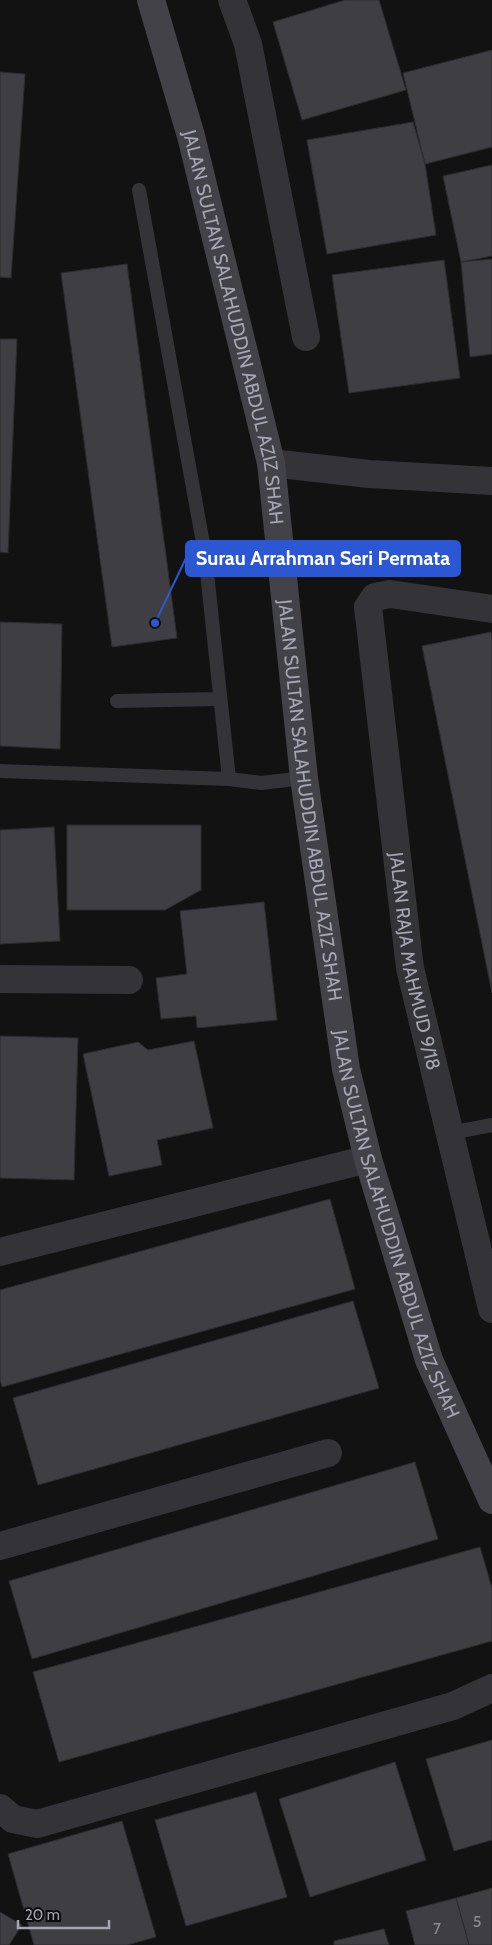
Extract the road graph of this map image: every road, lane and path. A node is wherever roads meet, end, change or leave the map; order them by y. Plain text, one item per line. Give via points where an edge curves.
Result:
1 (150, 0) edge
2 (232, 0) edge
3 (138, 190) dead end
4 (306, 337) dead end
5 (272, 463) junction
6 (492, 481) edge
7 (492, 609) edge
8 (220, 699) junction
9 (117, 701) dead end
10 (0, 771) edge
11 (304, 778) junction
12 (229, 779) junction
13 (0, 979) edge
14 (129, 980) dead end
15 (492, 1124) edge
16 (450, 1133) junction
17 (368, 1159) junction
18 (0, 1252) edge
19 (492, 1309) edge
20 (328, 1452) dead end
21 (492, 1500) edge
22 (0, 1546) edge
23 (492, 1688) edge
24 (0, 1808) edge

1 - 5 street, JALAN SULTAN SALAHUDDIN ABDUL AZIZ SHAH via 191,136
2 - 4 street via 248,44
3 - 8 lane via 205,554
5 - 6 street via 369,474
5 - 11 street, JALAN SULTAN SALAHUDDIN ABDUL AZIZ SHAH
7 - 16 street, JALAN RAJA MAHMUD 9/18 via 390,594 374,597 368,607 410,968
8 - 9 lane
8 - 12 lane
10 - 12 lane
11 - 12 lane via 261,783
11 - 17 street, JALAN SULTAN SALAHUDDIN ABDUL AZIZ SHAH via 346,1070
13 - 14 street
15 - 16 lane
16 - 19 street, JALAN RAJA MAHMUD 9/18
17 - 18 street
17 - 21 street, JALAN SULTAN SALAHUDDIN ABDUL AZIZ SHAH via 429,1360
20 - 22 street
23 - 24 street via 453,1706 37,1824 13,1820

